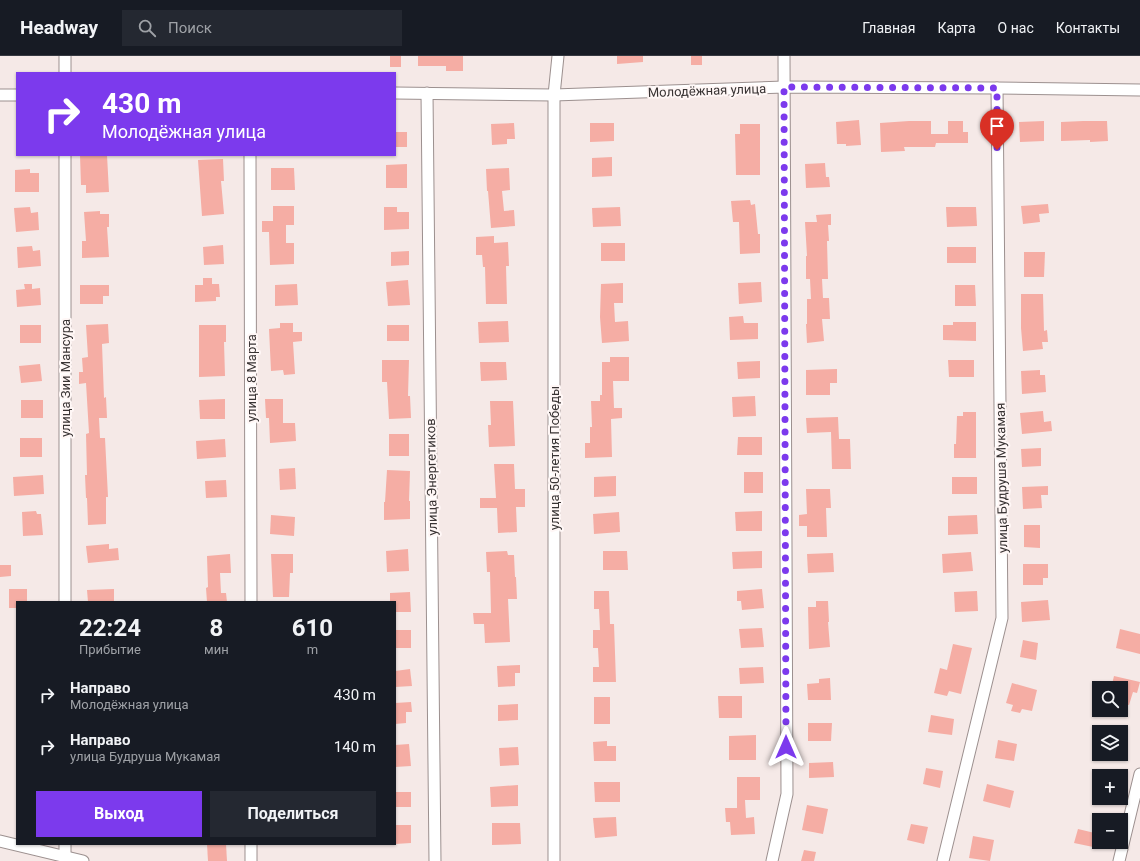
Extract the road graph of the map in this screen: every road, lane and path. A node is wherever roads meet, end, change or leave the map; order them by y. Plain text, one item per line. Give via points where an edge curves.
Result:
1 (65, 56) edge
2 (558, 56) edge
3 (784, 56) edge
4 (65, 72) edge
5 (784, 87) junction
6 (997, 88) junction
7 (1140, 90) edge
8 (396, 93) edge
9 (427, 93) junction
10 (0, 95) edge
11 (16, 95) edge
12 (554, 95) junction
13 (65, 156) edge
14 (250, 156) edge
15 (65, 601) edge
16 (251, 601) edge
17 (1140, 774) edge
18 (0, 841) edge
19 (16, 845) edge
20 (17, 845) edge
21 (65, 845) edge
22 (251, 845) edge
23 (65, 856) junction
24 (83, 861) edge
25 (251, 861) edge
26 (435, 861) edge
27 (554, 861) edge
28 (772, 861) edge
29 (942, 861) edge
30 (1119, 861) edge

1 - 4 street
2 - 12 street, улица 50-летия Победы
3 - 5 street
5 - 6 street, Молодёжная улица
5 - 12 street, Молодёжная улица
5 - 28 street via 787,794
6 - 7 street, Молодёжная улица
6 - 29 street, улица Будруша Мукамая via 1002,618
8 - 9 street, Молодёжная улица
9 - 12 street, Молодёжная улица
9 - 26 street, улица Энергетиков
10 - 11 street
12 - 27 street, улица 50-летия Победы
13 - 15 street, улица Зии Мансура
14 - 16 street, улица 8 Марта
17 - 30 street
18 - 19 street
20 - 23 street
21 - 23 street
22 - 25 street
23 - 24 street

